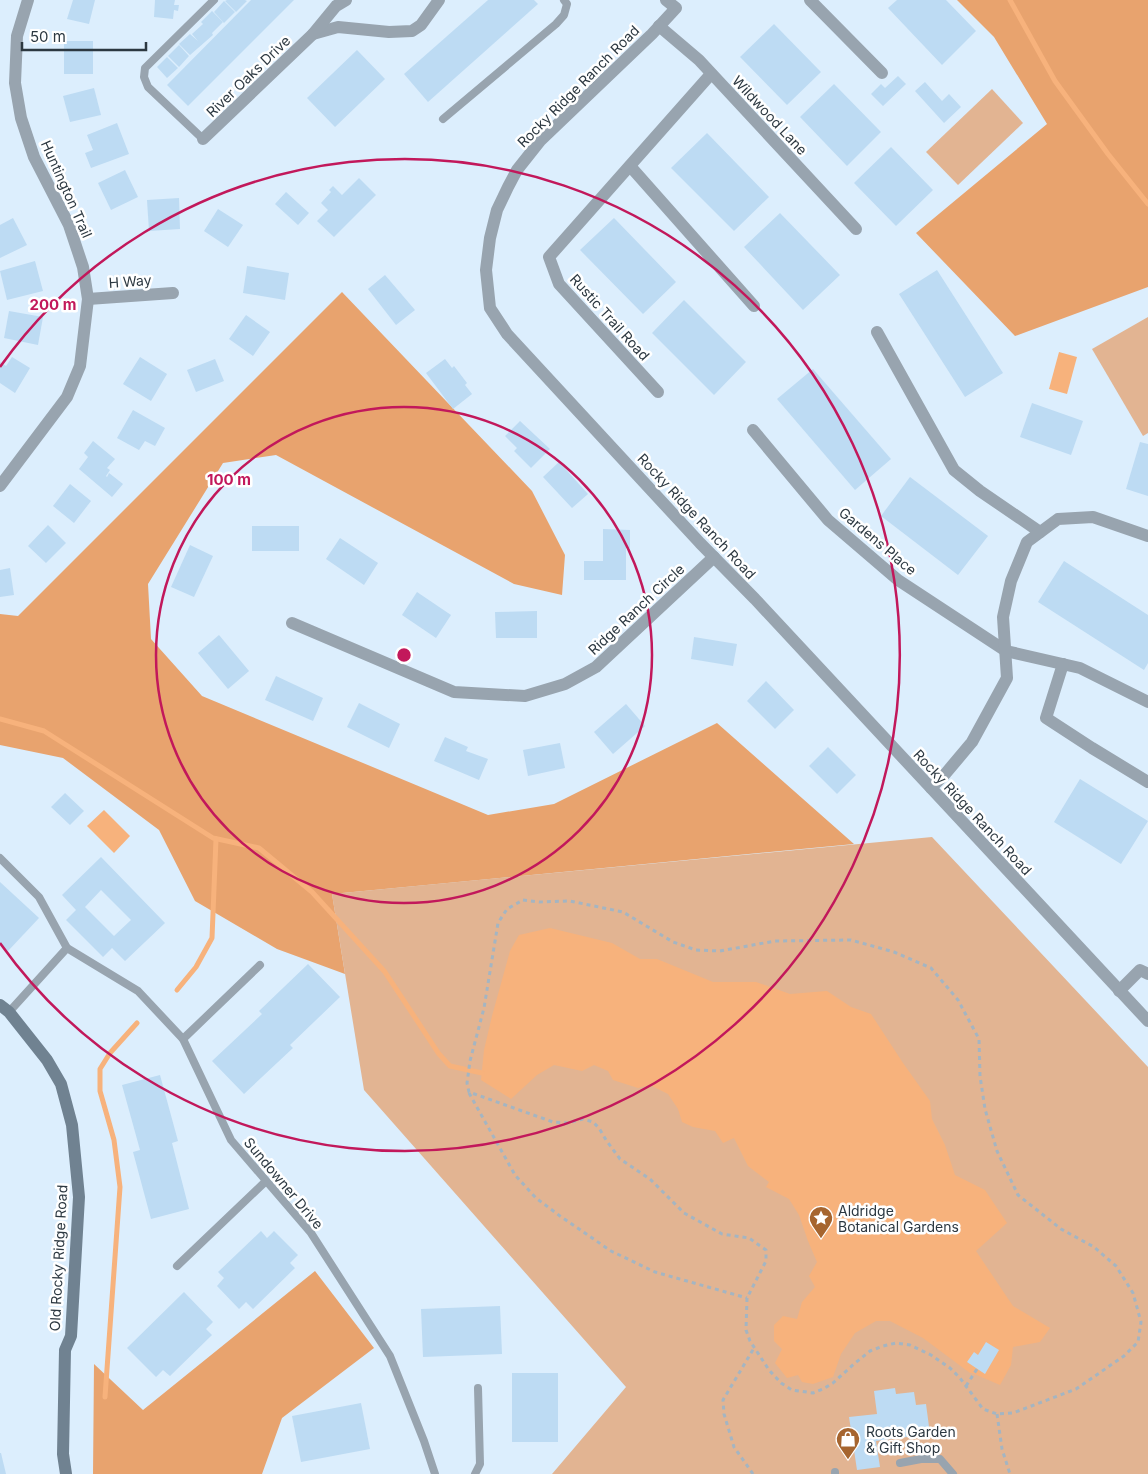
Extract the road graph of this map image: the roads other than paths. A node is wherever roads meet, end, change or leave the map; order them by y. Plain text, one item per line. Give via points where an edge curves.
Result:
1 (28, 0) edge
2 (214, 0) edge
3 (346, 0) edge
4 (439, 0) edge
5 (564, 0) edge
6 (810, 0) edge
7 (675, 3) edge
8 (659, 26) junction
9 (313, 34) junction
10 (882, 73) dead end
11 (711, 74) junction
12 (443, 119) dead end
13 (203, 139) joint
14 (630, 166) junction
15 (856, 229) dead end
16 (174, 293) dead end
17 (88, 299) junction
18 (754, 306) dead end
19 (877, 332) dead end
20 (658, 392) dead end
21 (753, 430) dead end
22 (0, 486) edge
23 (1040, 532) junction
24 (1148, 536) edge
25 (714, 557) junction
26 (292, 623) dead end
27 (1006, 651) junction
28 (1064, 664) junction
29 (1148, 702) edge
30 (1148, 782) edge
31 (931, 788) junction
32 (0, 858) edge
33 (66, 948) junction
34 (260, 965) dead end
35 (1148, 974) edge
36 (1119, 991) junction
37 (4, 1008) edge
38 (1148, 1021) edge
39 (183, 1039) junction
40 (266, 1181) junction
41 (177, 1266) dead end
42 (478, 1388) dead end
43 (900, 1463) dead end
44 (66, 1474) edge
45 (435, 1474) edge
46 (475, 1474) edge
47 (953, 1474) edge

1 - 17 street, Huntington Trail via 17,36 15,83 21,118 34,157 69,225 83,267
2 - 13 lane via 145,68 144,77 148,87
3 - 9 street, River Oaks Drive via 336,6
4 - 9 street, River Oaks Drive via 421,25 412,31 338,27
5 - 12 lane via 567,4 564,15 556,24
6 - 10 street
7 - 8 street, Rocky Ridge Ranch Road
8 - 11 street, Wildwood Lane
8 - 25 street, Rocky Ridge Ranch Road via 546,135 517,170 497,210 486,270 490,308 507,334
9 - 13 street, River Oaks Drive
11 - 14 street, Rustic Trail Road
11 - 15 street, Wildwood Lane
14 - 18 street
14 - 20 street, Rustic Trail Road via 549,257 559,284
16 - 17 street, H Way
17 - 22 street, Huntington Trail via 80,366 67,398
19 - 23 street via 954,470
21 - 27 street, Gardens Place via 828,520 898,580
23 - 24 street via 1058,519 1093,517
23 - 27 street via 1027,542 1011,581 1004,617
25 - 26 street, Ridge Ranch Circle via 596,666 565,684 525,696 454,692
25 - 31 street, Rocky Ridge Ranch Road
27 - 28 street, Gardens Place
27 - 31 street via 1007,678 972,742
28 - 29 street, Gardens Place via 1080,668
28 - 30 street via 1046,718
31 - 36 street, Rocky Ridge Ranch Road
32 - 33 lane via 39,898
33 - 37 lane
33 - 39 lane, Sundowner Drive via 138,991
34 - 39 lane
35 - 36 street via 1140,970
36 - 38 street, Rocky Ridge Ranch Road
37 - 44 street, Old Rocky Ridge Road via 36,1045 61,1084 72,1125 79,1197 71,1336 65,1350 63,1454
39 - 40 lane, Sundowner Drive via 231,1140
40 - 41 lane
40 - 45 lane, Sundowner Drive via 311,1233 390,1356
42 - 46 lane via 480,1464
43 - 47 lane via 940,1459

